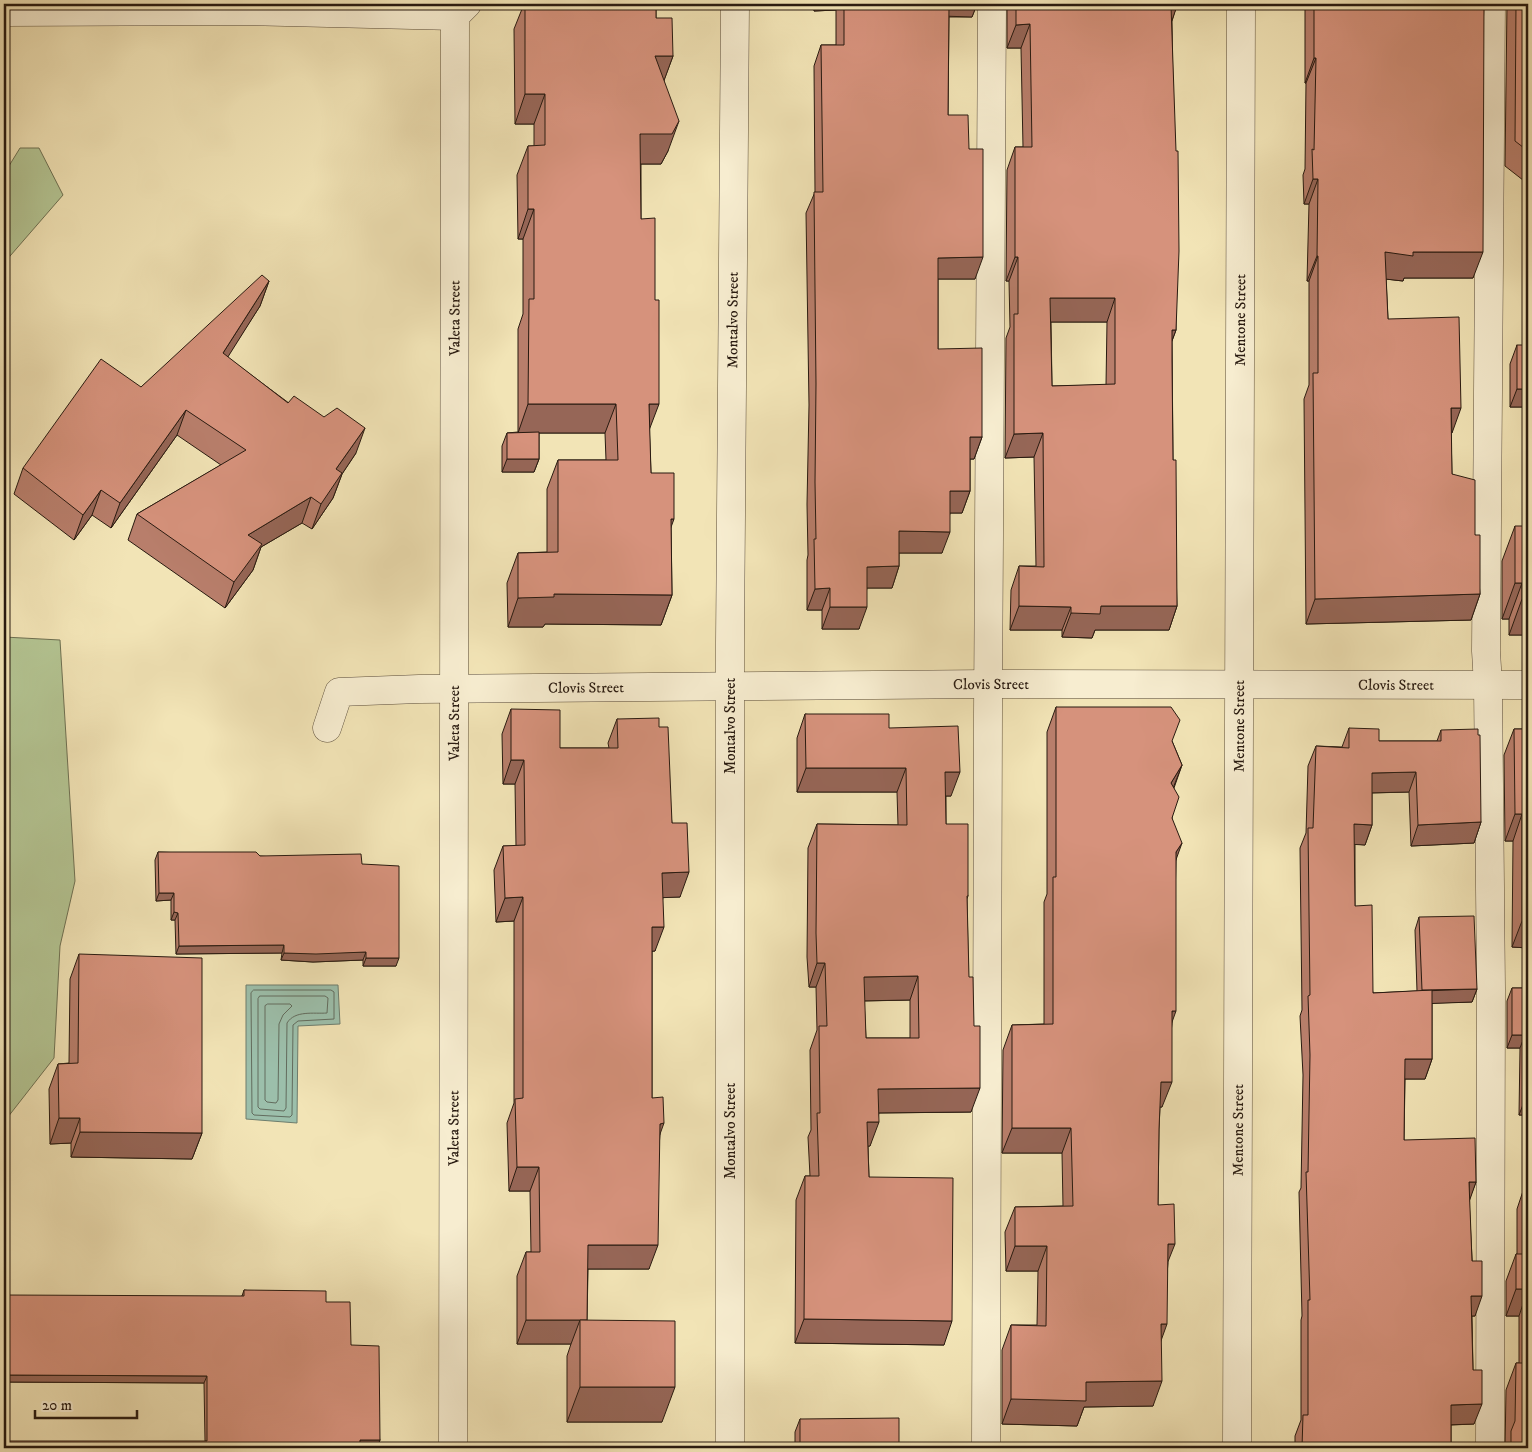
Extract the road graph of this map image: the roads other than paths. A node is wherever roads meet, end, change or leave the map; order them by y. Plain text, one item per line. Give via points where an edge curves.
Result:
1 (734, 4) edge
2 (992, 4) edge
3 (1241, 4) edge
4 (1491, 4) edge
5 (461, 10) edge
6 (4, 12) edge
7 (988, 684) junction
8 (1240, 684) junction
9 (1488, 685) junction
10 (1528, 685) edge
11 (730, 686) junction
12 (453, 688) junction
13 (327, 728) dead end
14 (453, 1448) edge
15 (730, 1448) edge
16 (986, 1448) edge
17 (1237, 1448) edge
18 (1490, 1448) edge

1 - 11 street, Montalvo Street
2 - 7 street
3 - 8 street, Mentone Street
4 - 9 street
5 - 6 street
5 - 12 street, Valeta Street
7 - 8 street, Clovis Street
7 - 11 street, Clovis Street
7 - 16 street
8 - 9 street, Clovis Street
8 - 17 street, Mentone Street
9 - 10 street, Clovis Street
9 - 18 street
11 - 12 street, Clovis Street
11 - 15 street, Montalvo Street
12 - 13 street, Clovis Street via 339,692
12 - 14 street, Valeta Street

